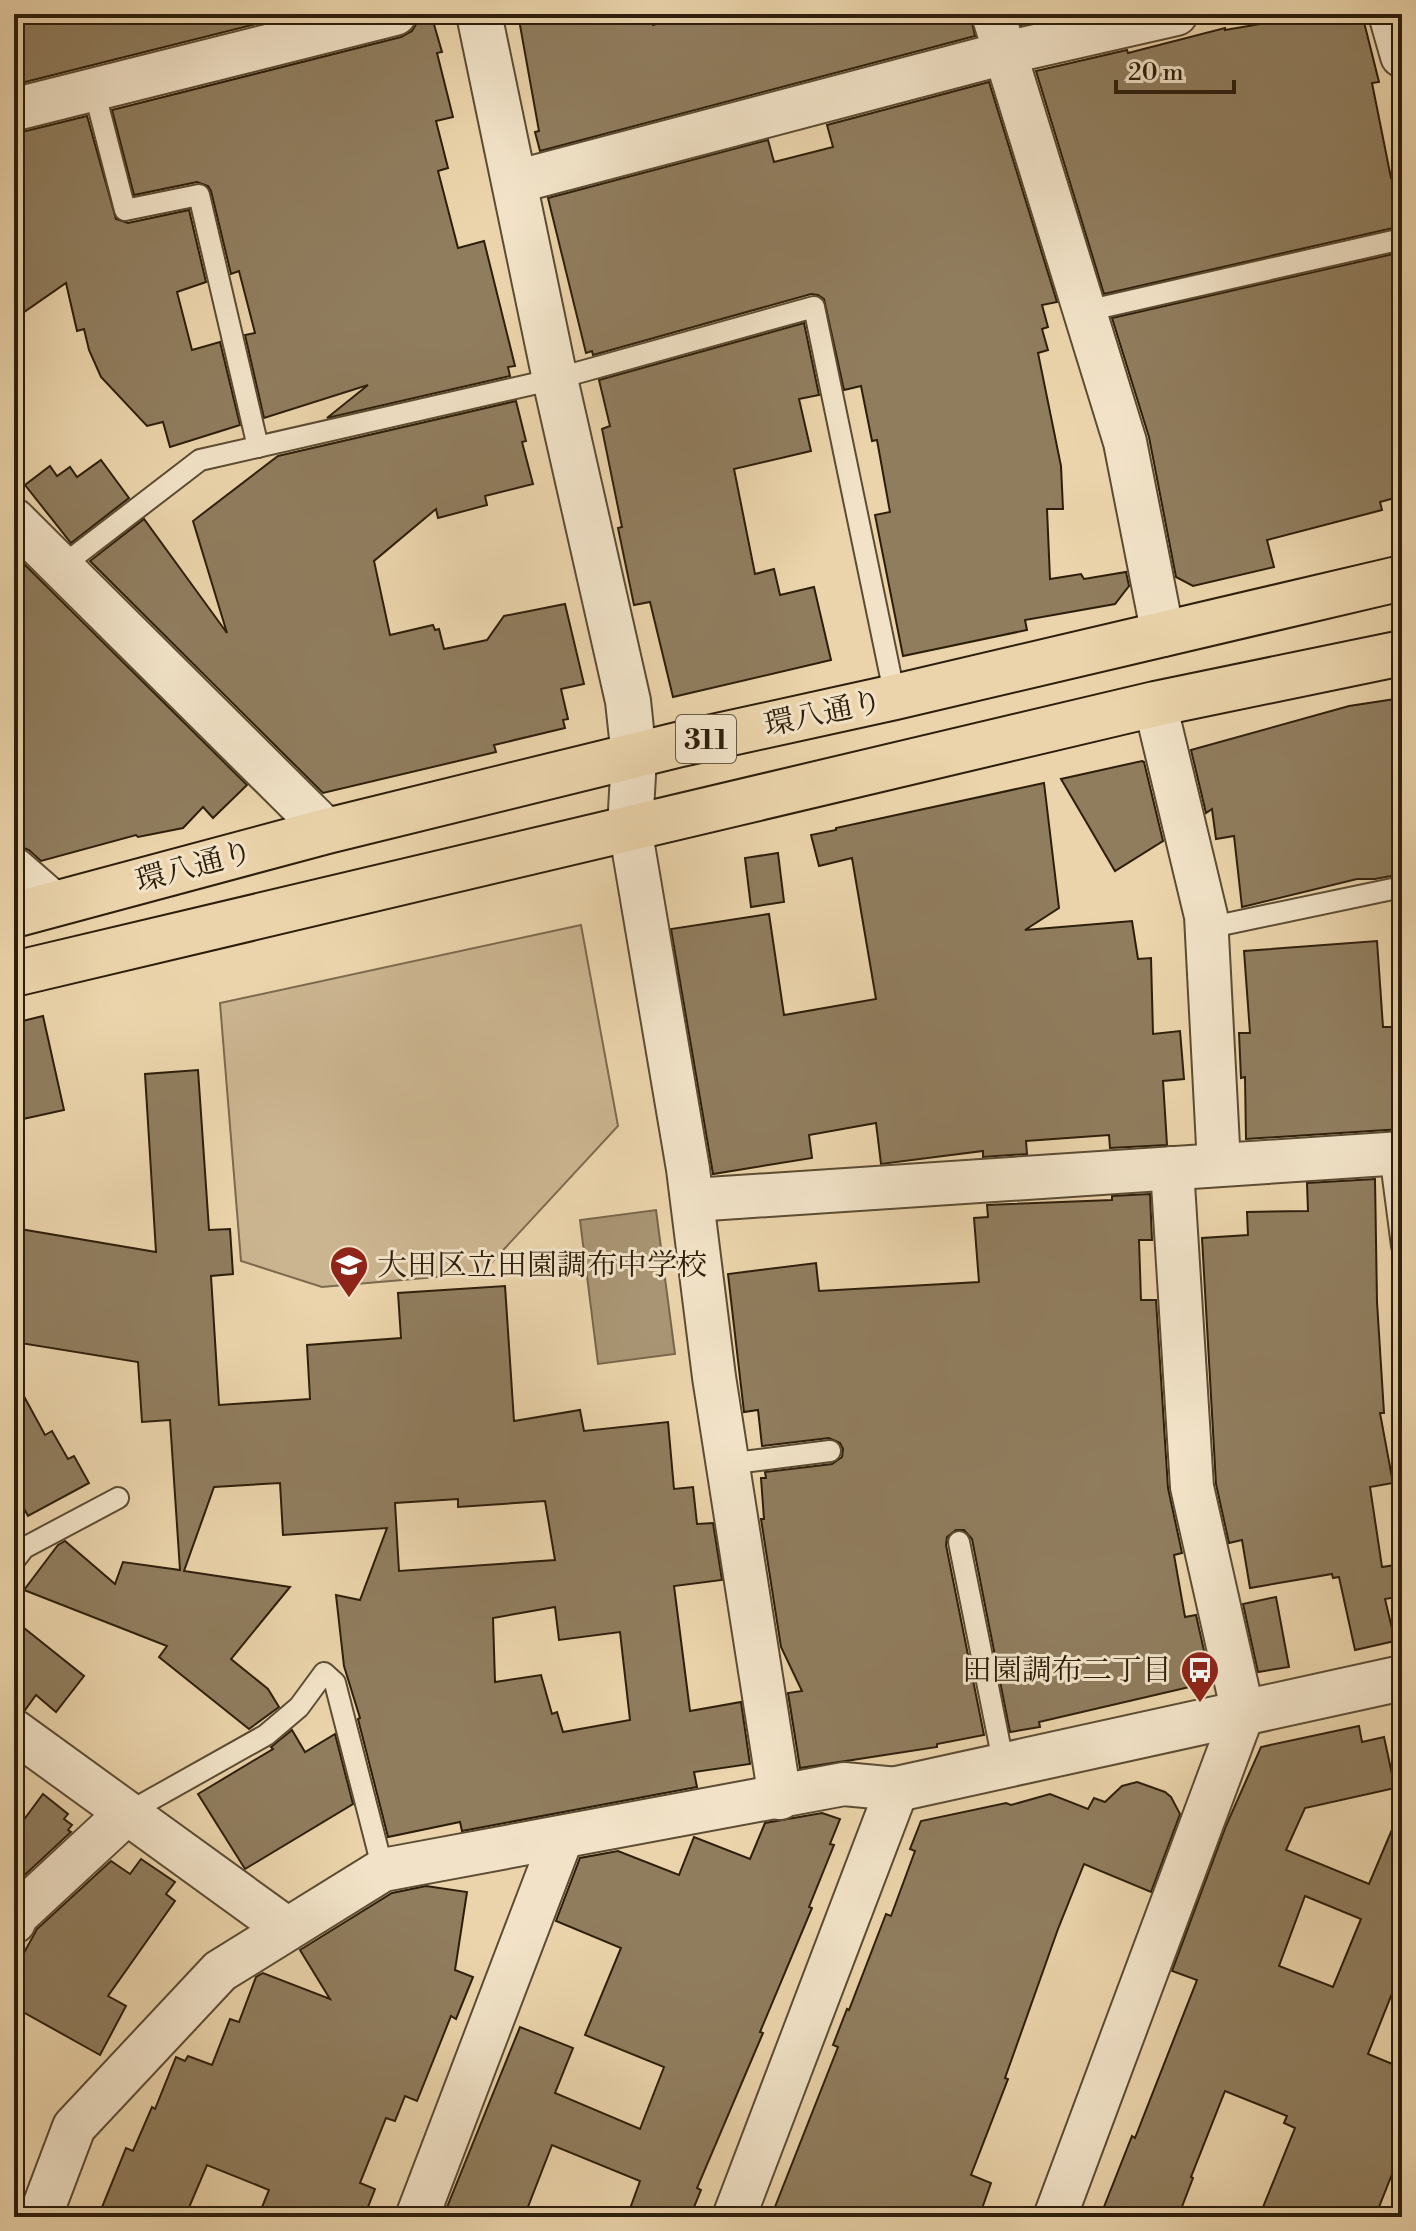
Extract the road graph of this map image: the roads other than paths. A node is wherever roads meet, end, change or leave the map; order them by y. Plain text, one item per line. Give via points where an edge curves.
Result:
1 (395, 14) edge
2 (479, 14) edge
3 (1176, 14) edge
4 (1390, 14) edge
5 (999, 33) edge
6 (1402, 56) edge
7 (94, 90) junction
8 (14, 106) edge
9 (515, 182) junction
10 (1402, 239) edge
11 (1086, 311) junction
12 (555, 379) junction
13 (258, 447) junction
14 (14, 520) edge
15 (62, 566) junction
16 (1402, 578) edge
17 (1163, 635) junction
18 (1402, 653) edge
19 (895, 697) junction
20 (1155, 704) junction
21 (634, 757) junction
22 (630, 828) junction
23 (327, 831) junction
24 (14, 869) edge
25 (1402, 887) edge
26 (34, 909) edge
27 (1207, 928) junction
28 (14, 974) edge
29 (1396, 1153) edge
30 (1219, 1165) junction
31 (1172, 1168) junction
32 (693, 1200) junction
33 (1402, 1246) edge
34 (830, 1451) dead end
35 (727, 1464) junction
36 (118, 1498) dead end
37 (959, 1542) dead end
38 (14, 1561) edge
39 (1402, 1678) edge
40 (1243, 1713) junction
41 (14, 1731) edge
42 (1004, 1766) junction
43 (897, 1789) junction
44 (780, 1798) junction
45 (127, 1813) junction
46 (562, 1837) junction
47 (383, 1870) junction
48 (14, 1922) edge
49 (286, 1928) junction
50 (40, 2217) edge
51 (417, 2217) edge
52 (734, 2217) edge
53 (1055, 2217) edge

1 - 7 street
2 - 9 street
3 - 5 street
4 - 6 street
5 - 9 street
5 - 11 street
7 - 8 street
7 - 13 lane via 125,210 199,195
9 - 12 street
10 - 11 lane
11 - 17 street via 1125,442
12 - 13 lane
12 - 19 lane via 814,307
12 - 21 street via 628,701
13 - 15 lane via 200,460
14 - 15 street
15 - 23 street
16 - 17 main road, 環八通り / 311
17 - 19 main road, 環八通り / 311
18 - 20 main road, 環八通り / 311
19 - 21 main road, 環八通り / 311
20 - 22 main road, 環八通り / 311
20 - 27 street
21 - 22 street
21 - 23 main road, 環八通り / 311
22 - 28 main road, 環八通り / 311
22 - 32 street
23 - 26 main road, 環八通り / 311
24 - 26 street
25 - 27 lane
27 - 30 street
29 - 30 street
29 - 33 lane
30 - 31 street
31 - 32 street
31 - 40 street via 1192,1487
32 - 35 street
34 - 35 lane
35 - 44 street
36 - 38 lane via 24,1548
37 - 42 lane
39 - 40 street
40 - 42 street
40 - 53 street
41 - 45 street
42 - 43 street
43 - 44 street via 844,1784
43 - 52 street
44 - 46 street
45 - 47 lane via 266,1735 299,1707 324,1673 335,1683
45 - 48 street
45 - 49 street
46 - 47 street
46 - 51 street
47 - 49 street
49 - 50 street via 220,1971 74,2127

